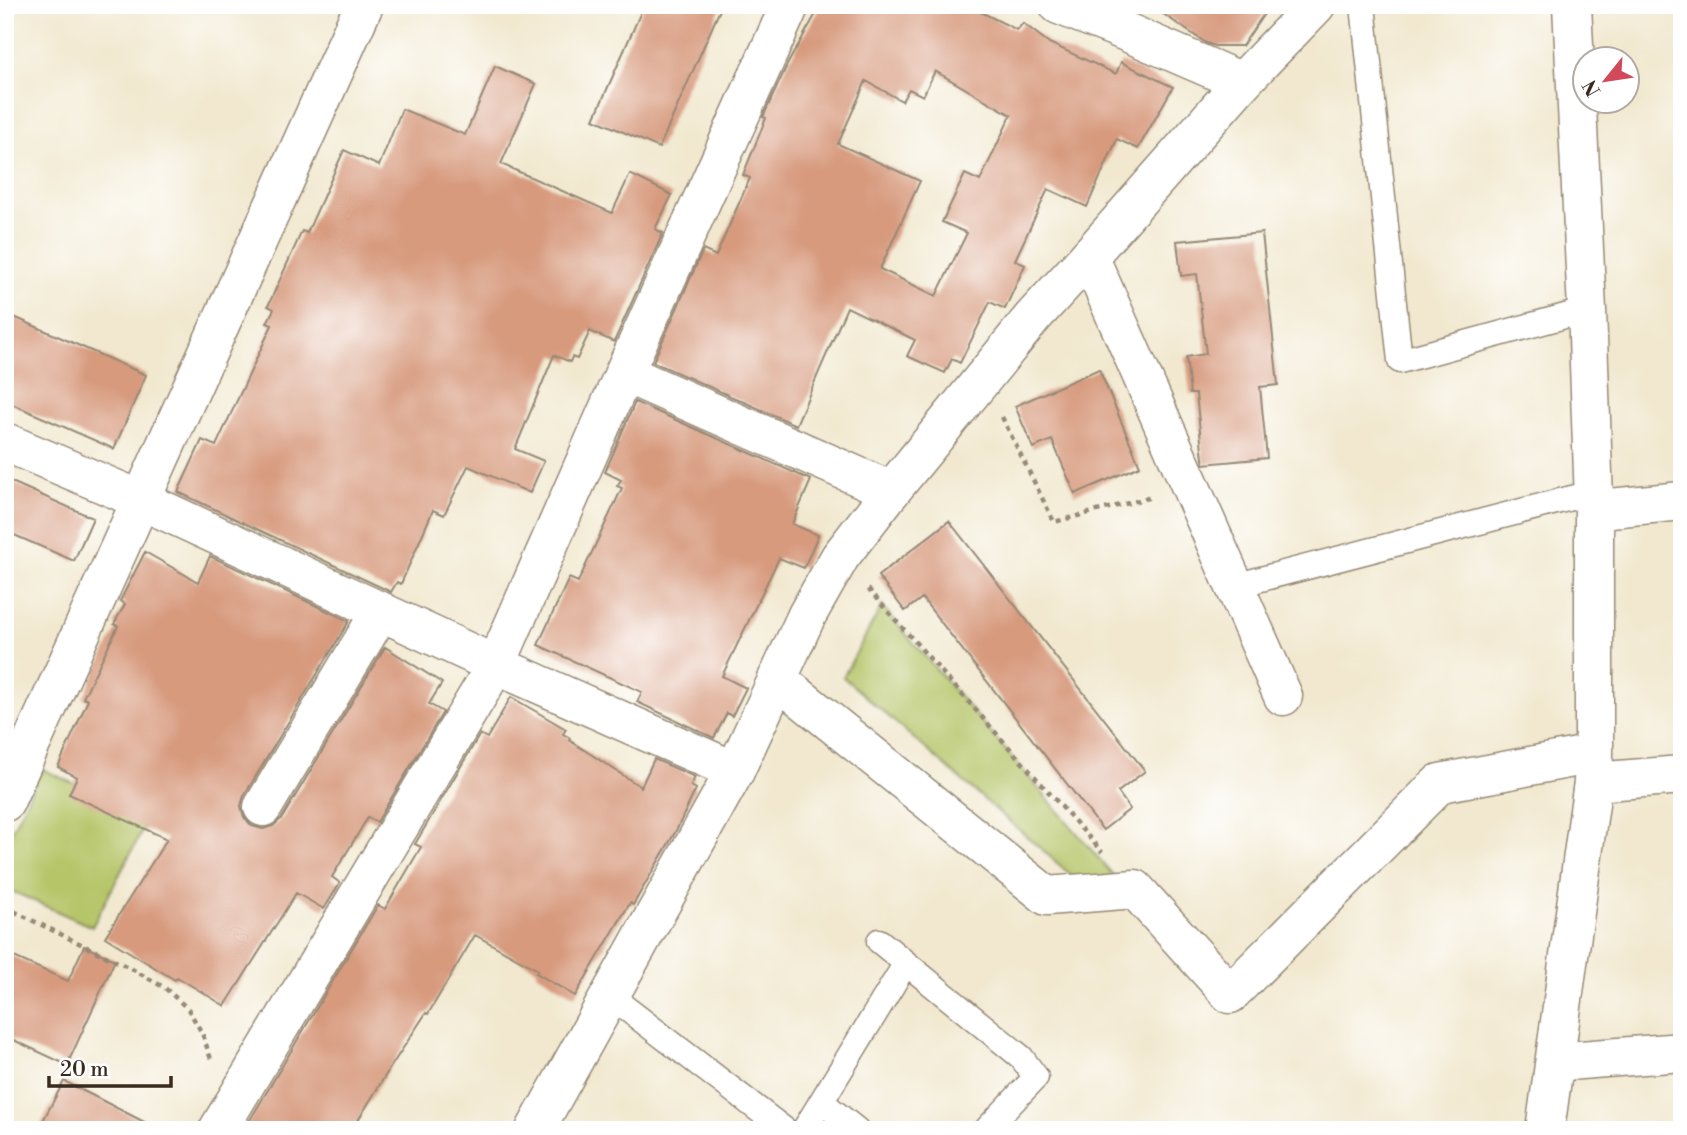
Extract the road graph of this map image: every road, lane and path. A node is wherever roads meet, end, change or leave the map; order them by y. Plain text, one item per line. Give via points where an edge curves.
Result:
1 (364, 5) edge
2 (789, 5) edge
3 (1059, 5) edge
4 (1316, 5) edge
5 (1363, 5) edge
6 (1572, 5) edge
7 (1124, 17) edge
8 (1242, 82) junction
9 (1089, 256) junction
10 (1587, 310) junction
11 (624, 373) junction
12 (983, 378) junction
13 (5, 442) edge
14 (1190, 488) junction
15 (891, 491) junction
16 (141, 500) junction
17 (1594, 501) junction
18 (1682, 501) edge
19 (840, 557) junction
20 (1234, 586) junction
21 (381, 611) junction
22 (496, 665) junction
23 (777, 679) junction
24 (1283, 696) dead end
25 (1593, 768) junction
26 (736, 771) junction
27 (1682, 775) edge
28 (5, 802) edge
29 (263, 807) dead end
30 (1135, 889) junction
31 (5, 907) edge
32 (878, 941) dead end
33 (906, 962) junction
34 (611, 996) junction
35 (1682, 1052) edge
36 (1555, 1062) junction
37 (822, 1102) junction
38 (224, 1121) edge
39 (535, 1130) edge
40 (785, 1130) edge
41 (804, 1130) edge
42 (857, 1130) edge
43 (985, 1130) edge
44 (1545, 1130) edge

1 - 16 street
2 - 11 street
3 - 7 street
4 - 8 street
5 - 10 lane via 1400,361
6 - 10 street
7 - 8 street
8 - 9 street
9 - 12 street
9 - 14 street
10 - 17 street
11 - 15 street
11 - 22 street
12 - 14 path via 1054,522
12 - 15 street
13 - 16 street
14 - 20 street
15 - 19 street
16 - 21 street
16 - 28 street
17 - 18 street via 1610,508
17 - 20 lane via 1579,496
17 - 25 street
19 - 23 street
19 - 30 path
20 - 24 street
21 - 22 street
21 - 29 street
22 - 26 street
22 - 38 street
23 - 26 street
23 - 30 street via 1047,896
25 - 27 street
25 - 30 street via 1440,783 1230,994
25 - 36 street
26 - 34 street
31 - 38 path via 132,969 165,988 188,1009 202,1033
32 - 33 lane
33 - 37 lane
33 - 43 lane via 1021,1057 1036,1077
34 - 39 street
34 - 40 lane
35 - 36 street
36 - 44 street
37 - 41 lane
37 - 42 lane

